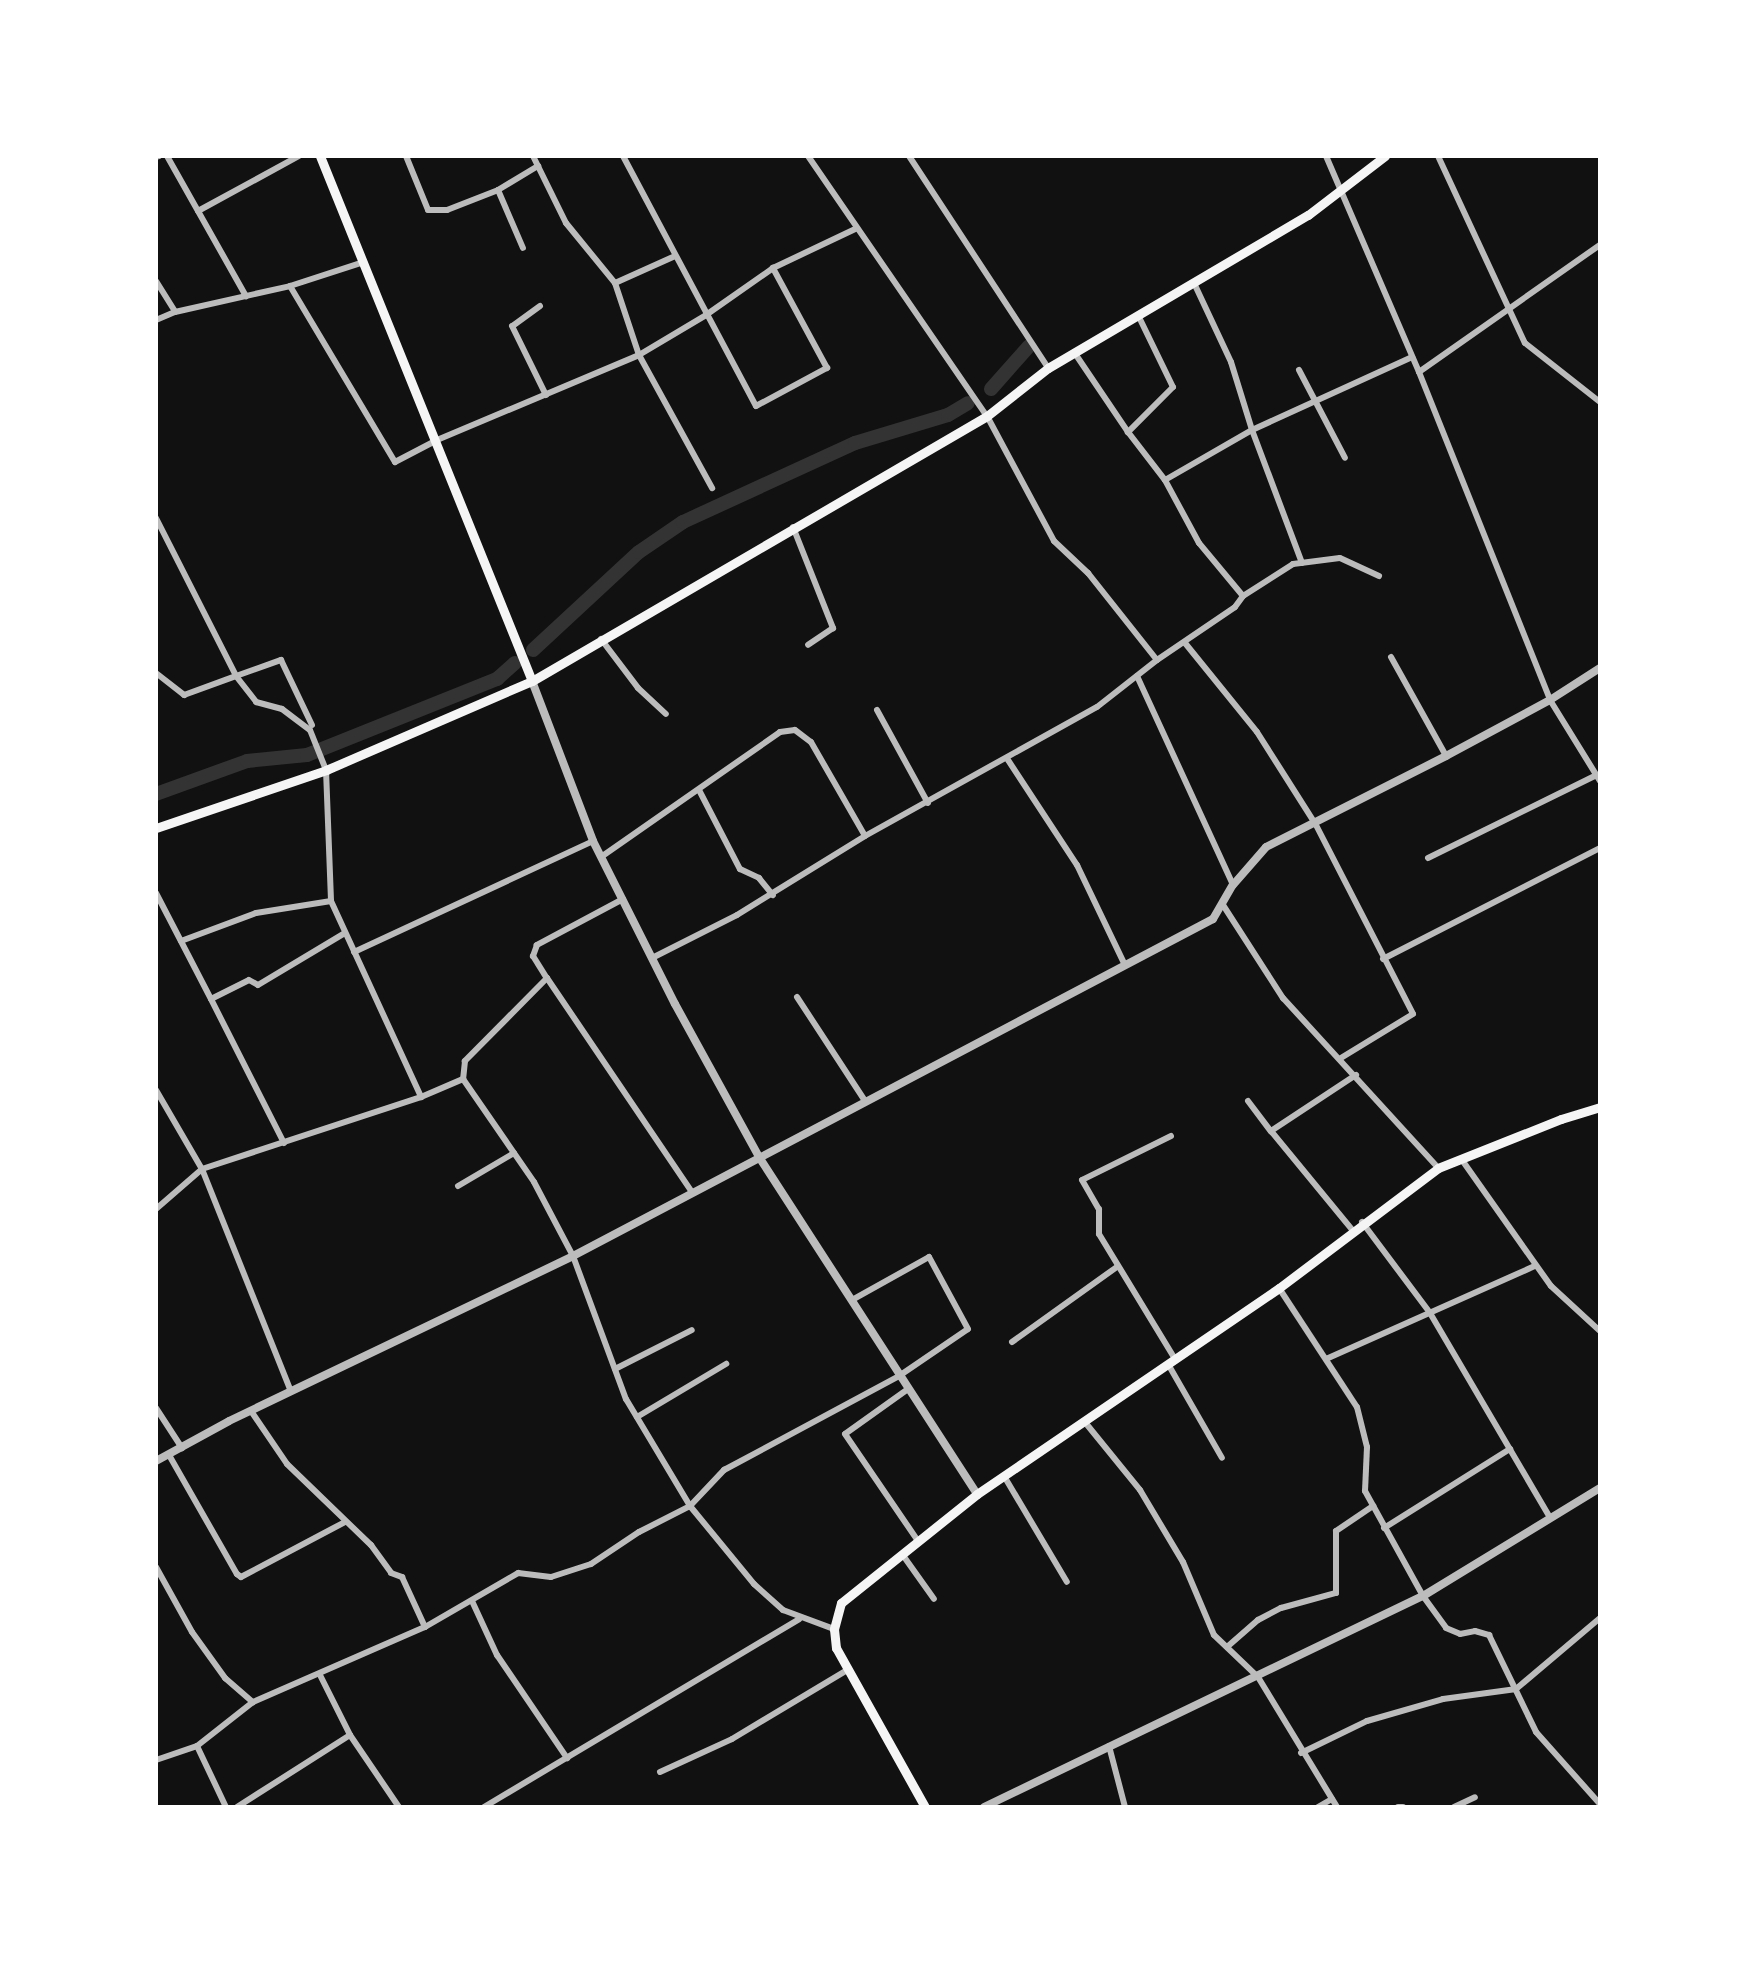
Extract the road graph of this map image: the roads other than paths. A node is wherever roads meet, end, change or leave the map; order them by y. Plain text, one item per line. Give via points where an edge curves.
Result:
1 (167, 156) edge
2 (299, 156) edge
3 (320, 156) edge
4 (406, 156) edge
5 (533, 156) edge
6 (623, 156) edge
7 (808, 156) edge
8 (909, 156) edge
9 (1326, 156) edge
10 (1385, 156) edge
11 (1438, 156) edge
12 (538, 166) junction
13 (498, 190) junction
14 (1342, 193) junction
15 (198, 211) junction
16 (855, 229) junction
17 (1600, 245) edge
18 (523, 248) dead end
19 (675, 256) junction
20 (364, 262) junction
21 (773, 268) junction
22 (156, 281) edge
23 (615, 283) junction
24 (1194, 283) junction
25 (290, 286) junction
26 (246, 296) junction
27 (540, 306) dead end
28 (1509, 309) junction
29 (175, 312) junction
30 (706, 315) junction
31 (1138, 315) junction
32 (156, 320) edge
33 (1074, 352) junction
34 (639, 355) junction
35 (1412, 357) junction
36 (1048, 368) junction
37 (1299, 370) dead end
38 (1419, 372) junction
39 (546, 395) junction
40 (1315, 401) junction
41 (1600, 402) edge
42 (987, 416) junction
43 (1252, 430) junction
44 (1128, 432) junction
45 (437, 440) junction
46 (1345, 458) dead end
47 (1165, 480) junction
48 (712, 488) dead end
49 (156, 518) edge
50 (793, 527) junction
51 (1302, 563) junction
52 (1379, 576) dead end
53 (1243, 596) junction
54 (601, 639) junction
55 (1185, 643) junction
56 (808, 645) dead end
57 (1391, 657) dead end
58 (1157, 660) junction
59 (1600, 668) edge
60 (156, 673) edge
61 (236, 676) junction
62 (1137, 676) junction
63 (532, 681) junction
64 (1550, 700) junction
65 (877, 710) dead end
66 (666, 714) dead end
67 (312, 725) dead end
68 (1446, 756) junction
69 (1008, 760) junction
70 (326, 770) junction
71 (1599, 777) edge
72 (699, 790) junction
73 (928, 803) junction
74 (1316, 825) junction
75 (156, 828) edge
76 (865, 836) junction
77 (593, 841) junction
78 (1600, 848) edge
79 (601, 857) junction
80 (1428, 858) dead end
81 (1233, 885) junction
82 (156, 893) edge
83 (773, 895) junction
84 (623, 899) junction
85 (331, 901) junction
86 (1223, 905) junction
87 (345, 933) junction
88 (181, 941) junction
89 (354, 952) junction
90 (652, 958) junction
91 (1383, 959) junction
92 (1125, 965) junction
93 (547, 978) junction
94 (797, 997) dead end
95 (211, 999) junction
96 (1341, 1058) junction
97 (1356, 1075) junction
98 (463, 1079) junction
99 (156, 1090) edge
100 (421, 1097) junction
101 (865, 1101) junction
102 (1248, 1101) dead end
103 (1600, 1107) edge
104 (1271, 1131) junction
105 (1171, 1136) dead end
106 (284, 1143) junction
107 (514, 1153) junction
108 (759, 1157) junction
109 (1462, 1160) junction
110 (1438, 1168) junction
111 (202, 1169) junction
112 (458, 1186) dead end
113 (692, 1192) junction
114 (156, 1209) edge
115 (1362, 1222) junction
116 (1353, 1231) junction
117 (573, 1256) junction
118 (1118, 1266) junction
119 (1535, 1266) junction
120 (1279, 1288) junction
121 (852, 1300) junction
122 (1430, 1313) junction
123 (692, 1330) dead end
124 (1600, 1331) edge
125 (1012, 1342) dead end
126 (1326, 1359) junction
127 (1172, 1361) junction
128 (726, 1364) dead end
129 (615, 1369) junction
130 (899, 1376) junction
131 (908, 1389) junction
132 (291, 1392) junction
133 (156, 1408) edge
134 (251, 1411) junction
135 (637, 1417) junction
136 (1084, 1421) junction
137 (182, 1448) junction
138 (1510, 1449) junction
139 (169, 1455) junction
140 (1222, 1458) dead end
141 (156, 1461) edge
142 (1004, 1476) junction
143 (1600, 1488) edge
144 (977, 1494) junction
145 (690, 1506) junction
146 (1373, 1506) junction
147 (1549, 1516) junction
148 (345, 1522) junction
149 (1384, 1528) junction
150 (918, 1541) junction
151 (902, 1554) junction
152 (156, 1567) edge
153 (1067, 1582) dead end
154 (1423, 1596) junction
155 (934, 1599) dead end
156 (472, 1601) junction
157 (1600, 1618) edge
158 (799, 1619) junction
159 (425, 1627) junction
160 (834, 1629) junction
161 (1227, 1647) junction
162 (849, 1669) junction
163 (320, 1675) junction
164 (1258, 1677) junction
165 (1516, 1689) junction
166 (253, 1702) junction
167 (350, 1735) junction
168 (197, 1746) junction
169 (1109, 1746) junction
170 (1301, 1753) junction
171 (567, 1758) junction
172 (156, 1760) edge
173 (660, 1772) dead end
174 (1475, 1797) dead end
175 (1332, 1799) junction
176 (1600, 1804) edge
177 (226, 1807) edge
178 (237, 1807) edge
179 (399, 1807) edge
180 (484, 1807) edge
181 (925, 1807) edge
182 (984, 1807) edge
183 (1125, 1807) edge
184 (1318, 1807) edge
185 (1337, 1807) edge
186 (1454, 1807) edge

1 - 15 street
2 - 15 street
3 - 20 main road
4 - 13 street via 428,210 447,210
5 - 12 street
6 - 19 street
7 - 16 street
8 - 36 street
9 - 14 street
10 - 14 main road
11 - 28 street
12 - 13 street
12 - 23 street via 566,223
13 - 18 street
14 - 24 main road
14 - 35 street
15 - 26 street
16 - 21 street
16 - 42 street
17 - 28 street
19 - 23 street
19 - 30 street
20 - 25 street
20 - 45 main road
21 - 30 street
21 - 30 street via 827,368 756,406
22 - 29 street
23 - 34 street
24 - 31 main road
24 - 43 street via 1231,362
25 - 26 street
25 - 45 street via 395,462
26 - 29 street
27 - 39 street via 512,326
28 - 38 street
28 - 41 street via 1525,343
29 - 32 street
30 - 34 street
31 - 33 main road
31 - 44 street via 1173,387
33 - 36 main road
33 - 44 street
34 - 39 street
34 - 48 street
35 - 38 street
35 - 40 street
36 - 42 main road
37 - 40 street
38 - 64 street
39 - 45 street
40 - 43 street
40 - 46 street
42 - 50 main road
42 - 58 street via 1054,541 1088,573
43 - 47 street
43 - 51 street
44 - 47 street
45 - 63 main road
47 - 53 street via 1199,543
49 - 61 street
50 - 54 main road
50 - 56 street via 833,628
51 - 52 street via 1340,558
51 - 53 street
53 - 55 street
54 - 63 main road
54 - 66 street via 638,688
55 - 58 street
55 - 74 street via 1257,732
57 - 68 street
58 - 62 street
59 - 64 street
60 - 61 street via 184,695
61 - 67 street via 281,660
61 - 70 street via 256,702 282,709 310,730
62 - 69 street via 1097,707
62 - 81 street
63 - 70 main road
63 - 77 street
64 - 68 street
64 - 71 street
65 - 73 street
68 - 74 street
69 - 73 street
69 - 92 street via 1077,865
70 - 75 main road
70 - 85 street
71 - 80 street
72 - 76 street via 780,732 795,730 811,742
72 - 79 street
72 - 83 street via 740,869 759,878
73 - 76 street
74 - 81 street via 1266,847
74 - 91 street
76 - 83 street
77 - 79 street
77 - 89 street
78 - 91 street
79 - 84 street
81 - 86 street
82 - 88 street
83 - 90 street
84 - 90 street
84 - 93 street via 537,945 533,956
85 - 87 street
85 - 88 street via 256,913
86 - 92 street via 1213,919
86 - 96 street via 1283,998
87 - 89 street
87 - 95 street via 258,985 249,980
88 - 95 street
89 - 100 street
90 - 108 street
91 - 96 street via 1413,1014
92 - 101 street
93 - 98 street via 465,1061
93 - 113 street
94 - 101 street
95 - 106 street
96 - 97 street
97 - 104 street
97 - 110 street
98 - 100 street
98 - 107 street
99 - 111 street
100 - 106 street
101 - 108 street
102 - 104 street
103 - 109 main road
104 - 116 street
105 - 118 street via 1082,1180 1099,1209 1099,1234
106 - 111 street
107 - 112 street
107 - 117 street
108 - 113 street
108 - 121 street
109 - 110 main road
109 - 119 street
110 - 115 main road
111 - 114 street
111 - 132 street
113 - 117 street
115 - 116 main road
115 - 122 street
116 - 120 main road
117 - 129 street
117 - 132 street
118 - 125 street
118 - 127 street
119 - 122 street
119 - 124 street
120 - 126 street
120 - 127 main road
121 - 130 street
121 - 130 street via 929,1257 968,1329
122 - 126 street
122 - 138 street
123 - 129 street
126 - 146 street via 1365,1428 1365,1491
127 - 136 main road
127 - 140 street
128 - 135 street
129 - 135 street
130 - 131 street
130 - 145 street via 724,1470
131 - 144 street
131 - 150 street via 845,1434
132 - 134 street
133 - 137 street
134 - 137 street
134 - 148 street via 287,1464
135 - 145 street
136 - 142 main road
136 - 161 street via 1140,1490 1183,1562 1214,1635
137 - 139 street
138 - 147 street
138 - 149 street
139 - 141 street
139 - 148 street via 241,1577
142 - 144 main road
142 - 153 street
143 - 147 street
144 - 150 main road
145 - 156 street via 591,1564 551,1577 518,1573
145 - 158 street via 754,1584
146 - 149 street
146 - 161 street via 1336,1531 1336,1593 1281,1608
147 - 154 street
148 - 159 street via 391,1573 402,1577
149 - 154 street
150 - 151 main road
151 - 155 street
151 - 160 main road via 841,1603
152 - 166 street via 225,1678
154 - 164 street
154 - 165 street via 1446,1628 1489,1635
156 - 159 street
156 - 171 street via 497,1655
157 - 165 street
158 - 160 street
158 - 171 street
159 - 163 street
160 - 162 main road via 836,1648
161 - 164 street
162 - 173 street via 732,1739
162 - 181 main road
163 - 166 street
163 - 167 street
164 - 169 street
164 - 170 street
165 - 170 street via 1443,1699 1367,1721
165 - 176 street via 1536,1732
166 - 168 street
167 - 178 street
167 - 179 street
168 - 172 street
168 - 177 street
169 - 182 street
169 - 183 street
170 - 175 street
171 - 180 street
174 - 186 street
175 - 184 street
175 - 185 street

